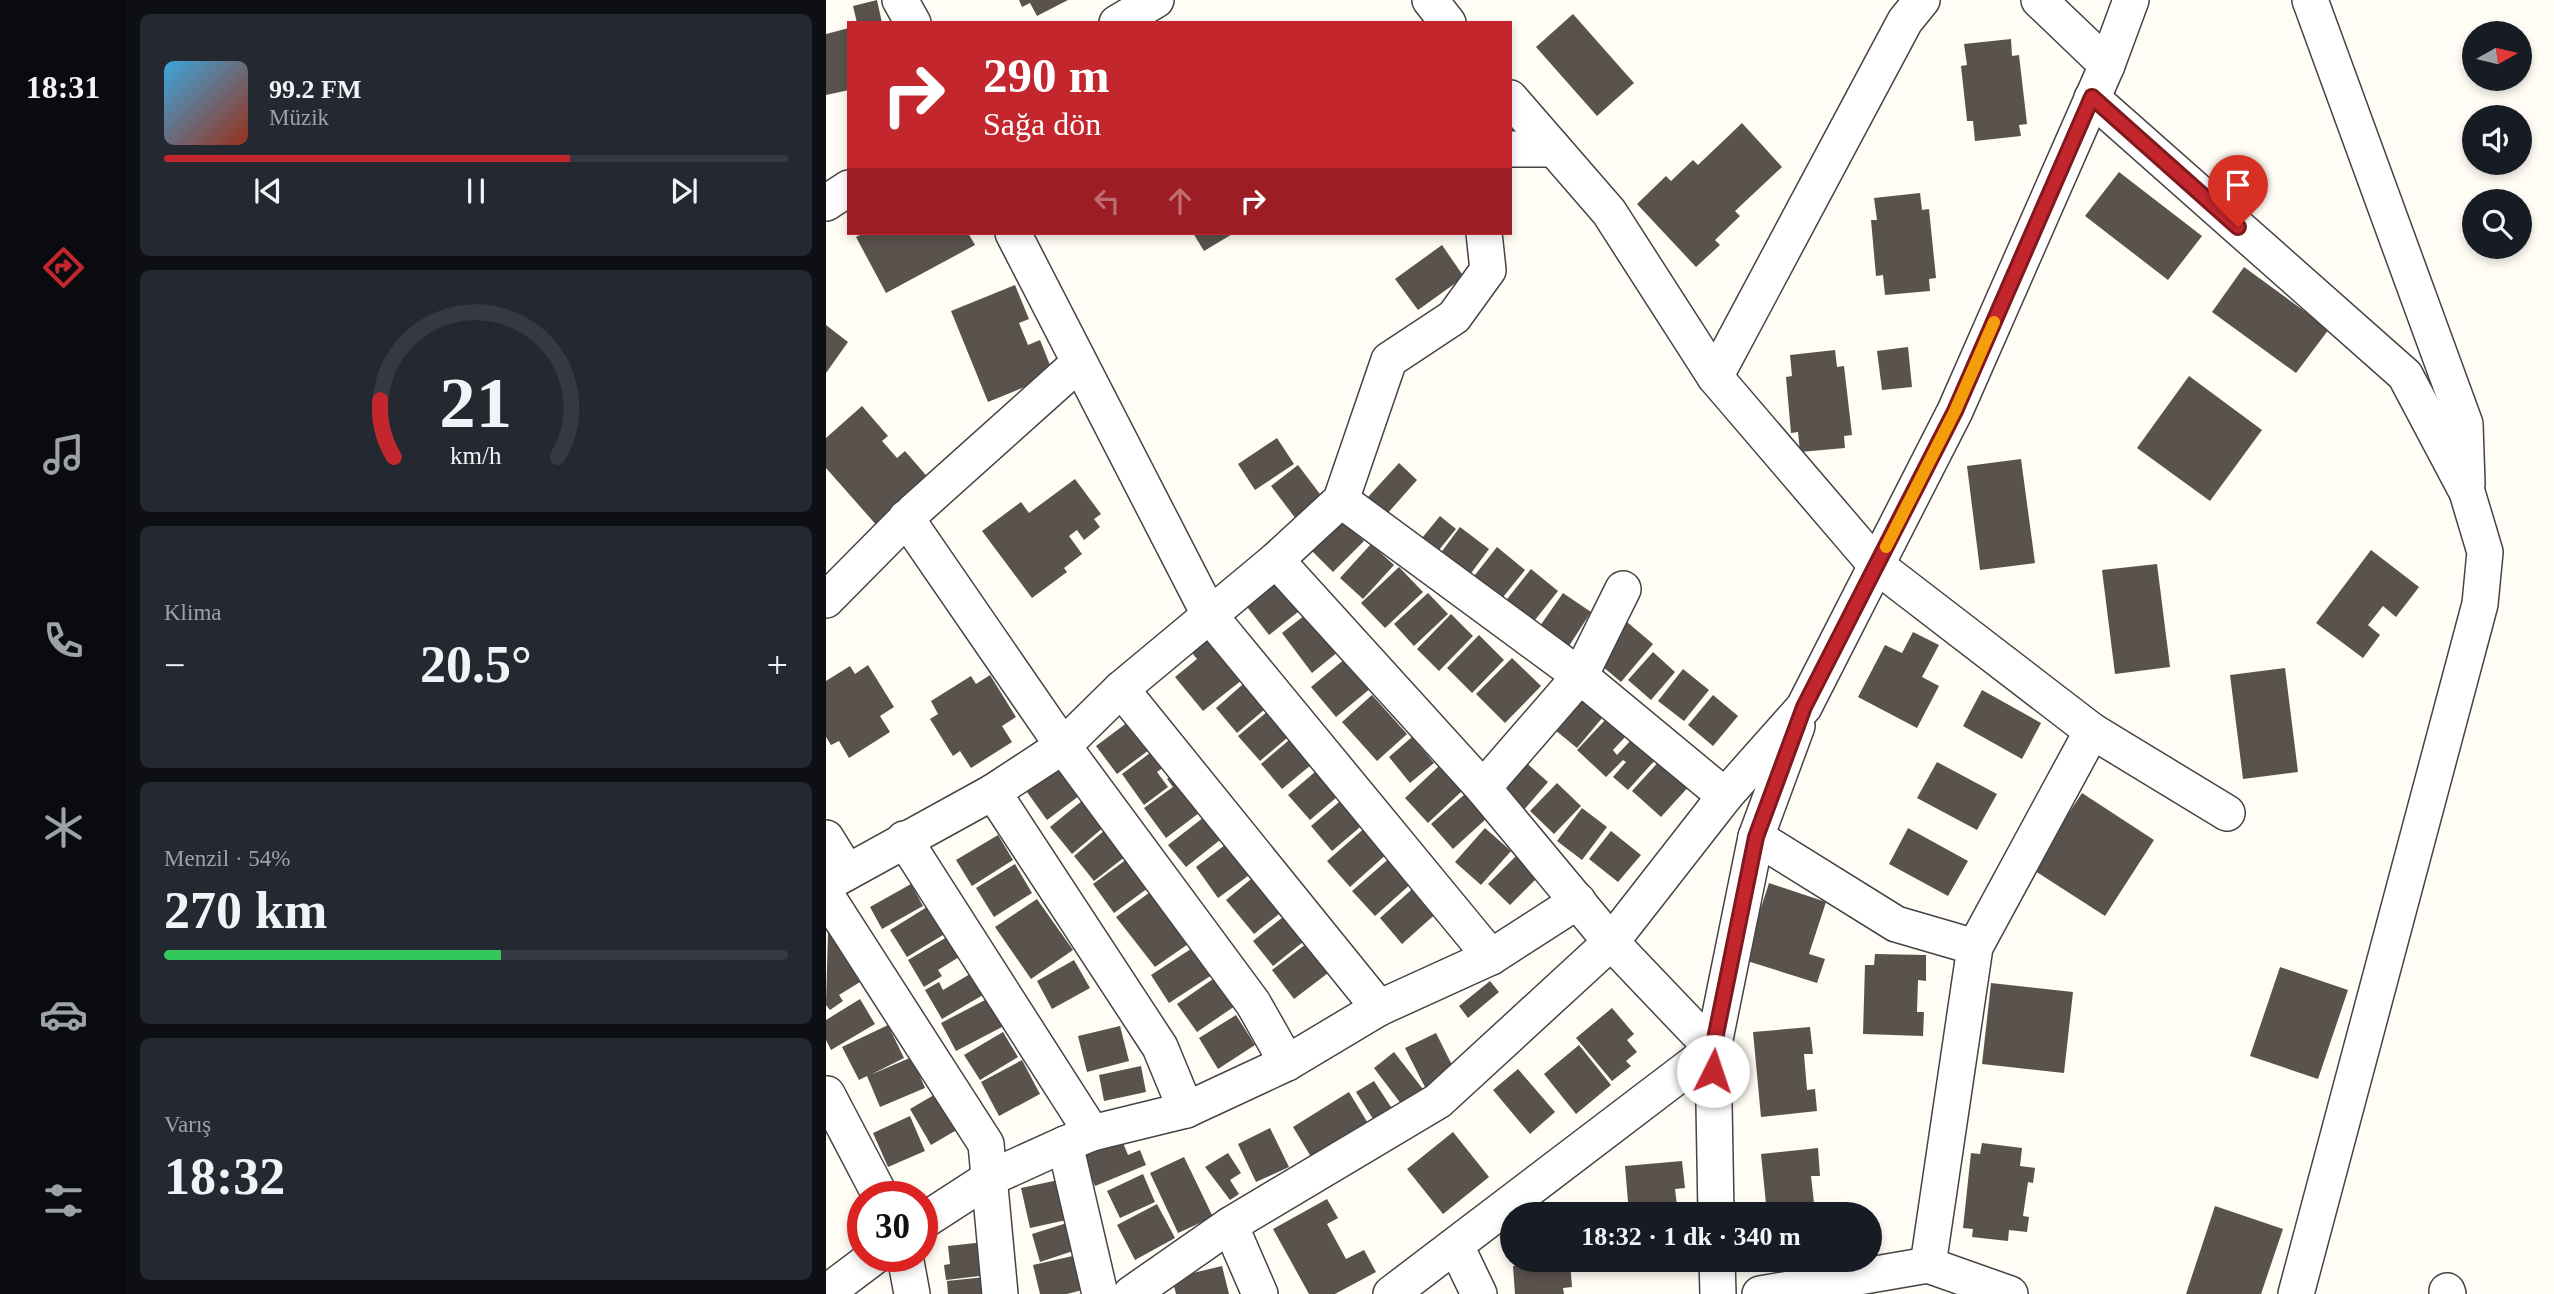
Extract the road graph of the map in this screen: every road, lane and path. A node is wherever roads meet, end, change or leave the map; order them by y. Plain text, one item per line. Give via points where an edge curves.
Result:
1 (900, 0) edge
2 (1156, 0) edge
3 (1430, 0) edge
4 (1922, 0) edge
5 (2039, 0) edge
6 (2131, 0) edge
7 (2310, 0) edge
8 (912, 21) edge
9 (1120, 21) edge
10 (1446, 21) edge
11 (2107, 65) junction
12 (2092, 97) junction
13 (1512, 100) edge
14 (1512, 149) edge
15 (1554, 149) junction
16 (847, 189) edge
17 (826, 203) edge
18 (1014, 235) edge
19 (1484, 235) edge
20 (1079, 363) junction
21 (1715, 377) junction
22 (2467, 492) junction
23 (1342, 500) junction
24 (906, 518) junction
25 (1276, 560) junction
26 (1876, 565) junction
27 (1623, 589) dead end
28 (826, 600) edge
29 (1210, 617) junction
30 (1580, 676) junction
31 (1121, 689) junction
32 (1804, 707) junction
33 (2092, 731) junction
34 (1063, 746) junction
35 (1483, 788) junction
36 (992, 792) junction
37 (1725, 796) junction
38 (2227, 813) dead end
39 (1756, 837) junction
40 (826, 838) edge
41 (904, 839) junction
42 (833, 884) edge
43 (1578, 901) junction
44 (1611, 942) junction
45 (1975, 947) junction
46 (1491, 957) junction
47 (1379, 1008) junction
48 (1713, 1049) junction
49 (1287, 1063) junction
50 (827, 1094) edge
51 (1186, 1110) junction
52 (1078, 1138) junction
53 (990, 1178) junction
54 (873, 1181) edge
55 (1716, 1202) edge
56 (938, 1212) edge
57 (1230, 1225) junction
58 (1456, 1246) junction
59 (1928, 1265) junction
60 (854, 1272) edge
61 (908, 1272) edge
62 (1717, 1272) edge
63 (826, 1293) edge
64 (912, 1294) edge
65 (1000, 1294) edge
66 (1100, 1294) edge
67 (1131, 1294) edge
68 (1260, 1294) edge
69 (1391, 1294) edge
70 (1479, 1294) edge
71 (1718, 1294) edge
72 (1760, 1294) edge
73 (2010, 1294) edge
74 (2295, 1294) edge

1 - 8 street
2 - 9 street
3 - 10 street
4 - 21 street via 1905,21
5 - 11 street
6 - 11 street
7 - 22 street via 2465,424
11 - 12 street
12 - 22 street via 2405,375
12 - 26 street via 1955,411
13 - 15 street
14 - 15 street
15 - 21 street via 1609,212
16 - 17 street
18 - 20 street
19 - 23 street via 1488,270 1454,317 1389,360
20 - 24 street
20 - 29 street
21 - 26 street
22 - 74 street via 2484,552 2480,604
23 - 25 street
23 - 30 street
24 - 28 street
24 - 34 street
25 - 29 street
25 - 35 street
26 - 32 street
26 - 33 street
27 - 30 street
29 - 31 street
29 - 46 street
30 - 35 street
30 - 37 street
31 - 34 street
31 - 47 street
32 - 37 street
32 - 39 street
33 - 38 street
33 - 45 street
34 - 36 street
34 - 49 street via 1253,1003
35 - 43 street
36 - 41 street
36 - 51 street via 1160,1047
37 - 44 street
39 - 45 street via 1896,924
39 - 48 street
40 - 42 street
41 - 42 street
41 - 52 street
42 - 53 street via 986,1144
43 - 44 street
43 - 46 street
44 - 48 street
44 - 57 street via 1437,1101
45 - 59 street
46 - 47 street
47 - 49 street
48 - 55 street
48 - 58 street
49 - 51 street
50 - 54 street
51 - 52 street
52 - 53 street
52 - 66 street
53 - 56 street
53 - 65 street
57 - 67 street
57 - 68 street
58 - 69 street
58 - 70 street
59 - 72 street
59 - 73 street
60 - 63 street
61 - 64 street
62 - 71 street

